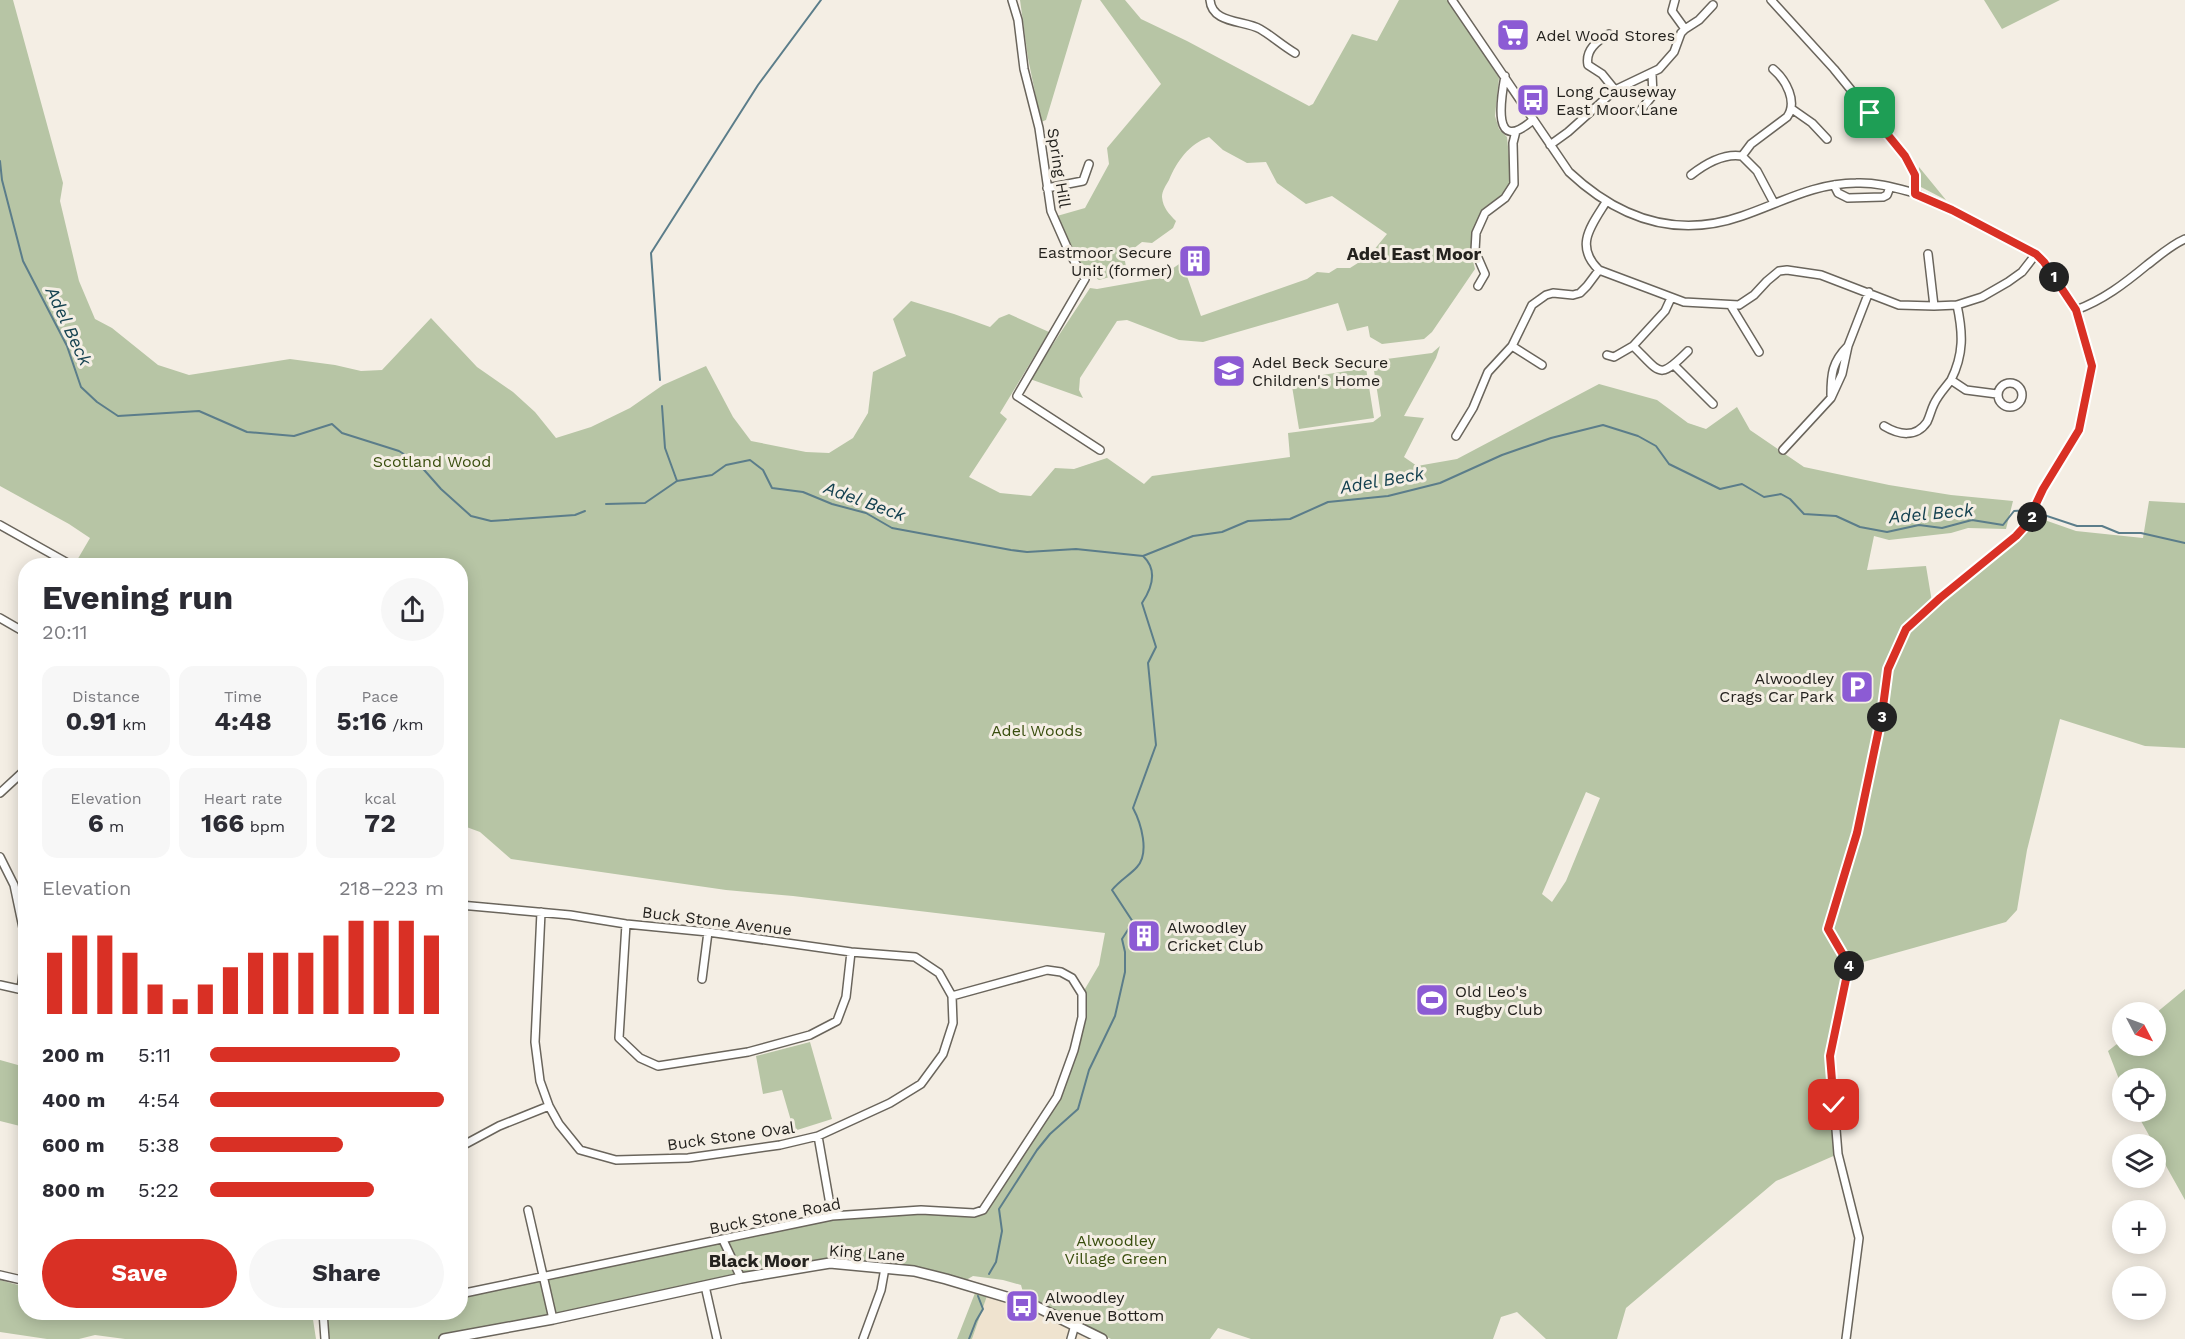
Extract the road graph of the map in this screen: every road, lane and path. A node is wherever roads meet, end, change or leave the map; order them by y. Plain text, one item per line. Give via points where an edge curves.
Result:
1 (1012, 0) edge
2 (1210, 0) edge
3 (1452, 0) edge
4 (1676, 0) edge
5 (1771, 0) edge
6 (1713, 5) dead end
7 (1685, 29) junction
8 (1609, 34) dead end
9 (1295, 53) dead end
10 (1773, 69) dead end
11 (1652, 74) junction
12 (1505, 76) junction
13 (1615, 90) junction
14 (1792, 108) junction
15 (1640, 111) dead end
16 (1533, 120) junction
17 (1516, 131) junction
18 (1827, 138) dead end
19 (1550, 145) junction
20 (1742, 156) junction
21 (1089, 164) dead end
22 (1691, 175) dead end
23 (1834, 185) junction
24 (1890, 187) junction
25 (1047, 188) junction
26 (1915, 194) junction
27 (1606, 202) junction
28 (1774, 203) junction
29 (2185, 239) edge
30 (1928, 254) dead end
31 (2036, 254) junction
32 (1599, 270) junction
33 (1478, 286) dead end
34 (1869, 292) junction
35 (1671, 298) junction
36 (1957, 305) junction
37 (1731, 306) junction
38 (1934, 306) junction
39 (2076, 310) junction
40 (1512, 345) junction
41 (1633, 346) junction
42 (1688, 351) dead end
43 (1759, 352) dead end
44 (1607, 355) dead end
45 (1542, 365) dead end
46 (1674, 365) junction
47 (1951, 380) junction
48 (1997, 394) dead end
49 (1713, 404) dead end
50 (1884, 426) dead end
51 (1456, 436) dead end
52 (1100, 450) dead end
53 (1783, 450) dead end
54 (0, 525) edge
55 (59, 558) edge
56 (0, 618) edge
57 (18, 628) edge
58 (18, 776) edge
59 (0, 793) edge
60 (0, 858) edge
61 (18, 904) edge
62 (468, 906) edge
63 (541, 912) junction
64 (626, 924) junction
65 (708, 932) junction
66 (850, 952) junction
67 (702, 979) dead end
68 (0, 985) edge
69 (18, 989) edge
70 (952, 996) junction
71 (549, 1106) junction
72 (818, 1136) junction
73 (468, 1143) edge
74 (528, 1210) dead end
75 (832, 1216) junction
76 (723, 1240) junction
77 (885, 1268) junction
78 (0, 1275) edge
79 (544, 1277) junction
80 (741, 1278) junction
81 (18, 1279) edge
82 (705, 1286) junction
83 (468, 1292) edge
84 (553, 1319) junction
85 (323, 1320) edge
86 (1075, 1325) junction
87 (325, 1339) edge
88 (444, 1339) edge
89 (717, 1339) edge
90 (864, 1339) edge
91 (1071, 1339) edge
92 (1102, 1339) edge
93 (1846, 1339) edge

1 - 25 street, Spring Hill via 1024,69 1040,128
2 - 9 street via 1218,15 1260,29
3 - 12 street
4 - 7 street via 1672,11
5 - 26 street via 1905,156 1915,175
6 - 7 street
7 - 11 street via 1667,62
8 - 13 street via 1598,40 1587,58 1588,65
10 - 14 street via 1789,93
11 - 13 street
11 - 15 street via 1653,95
12 - 16 street
12 - 17 street via 1500,116 1504,127
13 - 19 street
14 - 18 street
14 - 20 street via 1787,117 1751,144
16 - 17 street
16 - 19 street
17 - 33 street via 1514,184 1505,198 1485,213 1476,233 1474,251 1485,274
19 - 27 street via 1569,172
20 - 22 street via 1709,162
20 - 28 street via 1757,171
21 - 25 street via 1083,181
23 - 24 street via 1866,183
23 - 24 street via 1838,193 1848,198 1883,197
23 - 28 street
24 - 26 street
25 - 52 street, Spring Hill via 1053,217 1085,279 1017,396
26 - 31 street
27 - 28 street via 1639,218 1683,225 1724,221
27 - 32 street via 1586,238 1587,254
29 - 39 street via 2107,296
30 - 38 street
31 - 36 street via 2008,282
31 - 39 street
32 - 35 street
32 - 40 street via 1580,292 1553,293 1538,299
34 - 37 street via 1821,275 1787,270 1779,271 1746,302
34 - 38 street via 1899,305
34 - 53 street via 1831,398
35 - 37 street
35 - 41 street
36 - 38 street
36 - 47 street via 1962,342
37 - 43 street
39 - 93 street via 2092,366 2079,430 2031,518 2016,536 1906,629 1888,669 1857,833 1828,929 1849,965 1830,1056 1838,1154 1859,1238
40 - 45 street
40 - 51 street via 1492,366
41 - 44 street via 1614,357
41 - 46 street via 1656,369 1663,371
42 - 46 street
46 - 49 street
47 - 48 street via 1966,390
47 - 50 street via 1919,430 1904,434
54 - 55 street
56 - 57 street
58 - 59 street
60 - 61 street via 14,885
62 - 63 street, Buck Stone Avenue
63 - 64 street, Buck Stone Avenue
63 - 71 street via 535,1042 540,1082
64 - 65 street, Buck Stone Avenue
64 - 66 street via 619,1038 640,1059 658,1066 748,1052 810,1035 837,1021 846,997
65 - 66 street, Buck Stone Avenue
65 - 67 street
66 - 70 street, Buck Stone Avenue via 915,957 939,973
68 - 69 street
70 - 72 street, Buck Stone Oval via 953,1023 943,1054 921,1084
70 - 75 street, Buck Stone Road via 1047,970 1072,978 1082,994 1082,1017 1056,1097 983,1210 974,1214 921,1210
71 - 72 street, Buck Stone Oval via 580,1150 616,1160 688,1158
71 - 73 street
72 - 75 street
74 - 79 street
75 - 76 street, Buck Stone Road
76 - 79 street, Buck Stone Road
76 - 80 street
77 - 80 street, King Lane via 830,1263
77 - 86 street, King Lane via 961,1283 1033,1305
77 - 90 street
78 - 81 street
79 - 83 street, Buck Stone Road
79 - 84 street
80 - 82 street, King Lane
82 - 84 street, King Lane
82 - 89 street
84 - 88 street, King Lane
85 - 87 street
86 - 91 street
86 - 92 street, King Lane

